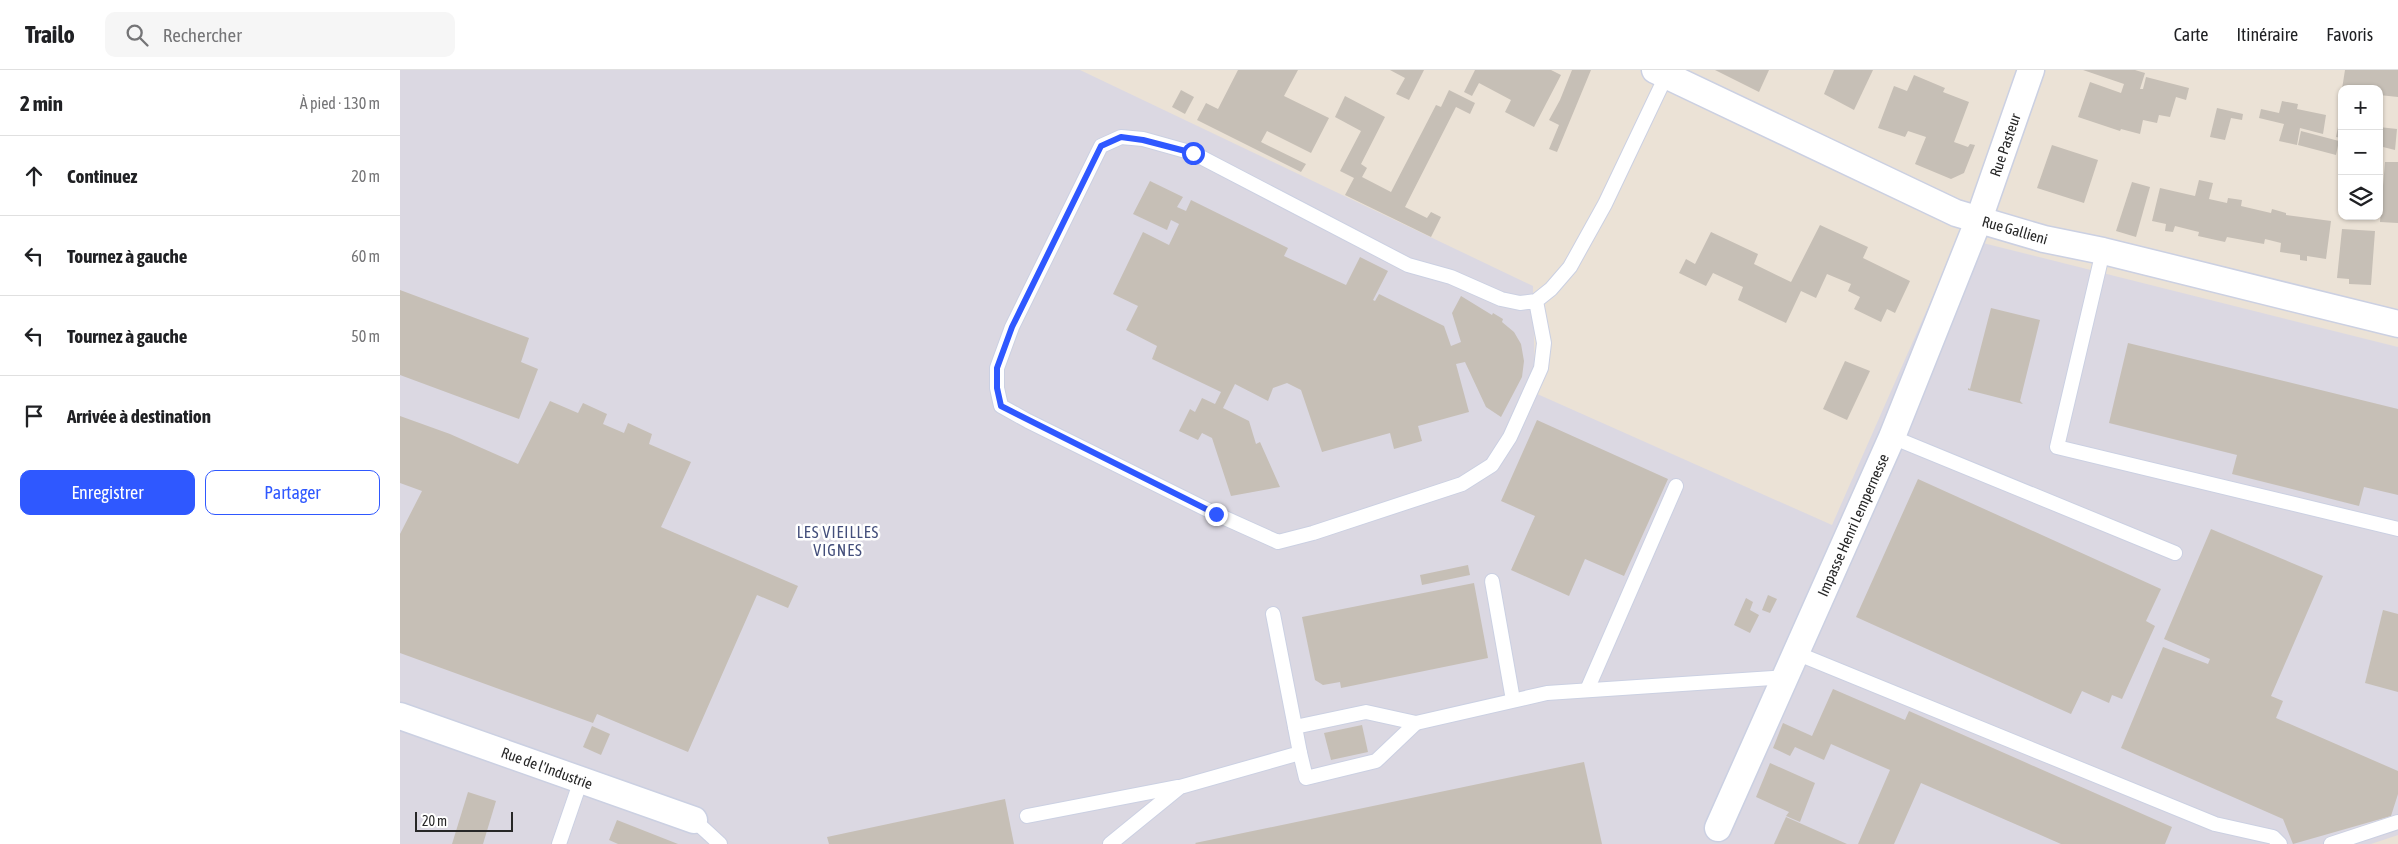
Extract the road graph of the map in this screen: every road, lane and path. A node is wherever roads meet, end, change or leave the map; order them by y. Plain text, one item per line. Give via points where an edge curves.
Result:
1 (2031, 70) edge
2 (1661, 73) edge
3 (1979, 219) junction
4 (2103, 251) junction
5 (1536, 301) junction
6 (2398, 324) edge
7 (1892, 437) junction
8 (1676, 486) dead end
9 (2398, 529) edge
10 (2175, 553) dead end
11 (1492, 581) dead end
12 (1273, 614) dead end
13 (1796, 653) junction
14 (1786, 677) junction
15 (1587, 690) junction
16 (1514, 700) junction
17 (400, 716) edge
18 (1416, 723) junction
19 (1295, 727) junction
20 (1300, 754) junction
21 (581, 780) junction
22 (1180, 787) junction
23 (1028, 816) dead end
24 (694, 820) joint
25 (2398, 822) edge
26 (1718, 828) dead end
27 (559, 844) edge
28 (720, 844) edge
29 (1110, 844) edge
30 (2280, 844) edge
31 (2332, 844) edge

1 - 3 street, Rue Pasteur
2 - 3 street, Rue Gallieni via 1956,213
2 - 5 lane via 1609,196 1570,267
3 - 4 street, Rue Gallieni via 2044,239
3 - 7 street, Impasse Henri Lempernesse
4 - 6 street, Rue Gallieni
4 - 9 lane via 2058,447
5 - 5 lane via 1520,303 1501,299 1451,277 1408,265 1193,153 1121,137 1101,146 1086,172 1012,327 997,368 997,388 1001,406 1028,421 1278,542 1462,484 1492,465 1510,437 1541,368 1544,343
7 - 10 lane
7 - 13 street, Impasse Henri Lempernesse
8 - 15 lane
11 - 16 lane
12 - 19 lane
13 - 14 street, Impasse Henri Lempernesse
13 - 30 lane via 2215,824 2273,836
14 - 15 lane
14 - 26 street, Impasse Henri Lempernesse
15 - 16 lane
16 - 18 lane
17 - 21 street, Rue de l'Industrie
18 - 19 lane via 1366,712
18 - 20 lane via 1376,761 1306,778
19 - 20 lane
20 - 22 lane
21 - 24 street, Rue de l'Industrie
21 - 27 lane
22 - 23 lane
22 - 29 lane
24 - 28 lane
25 - 31 lane

